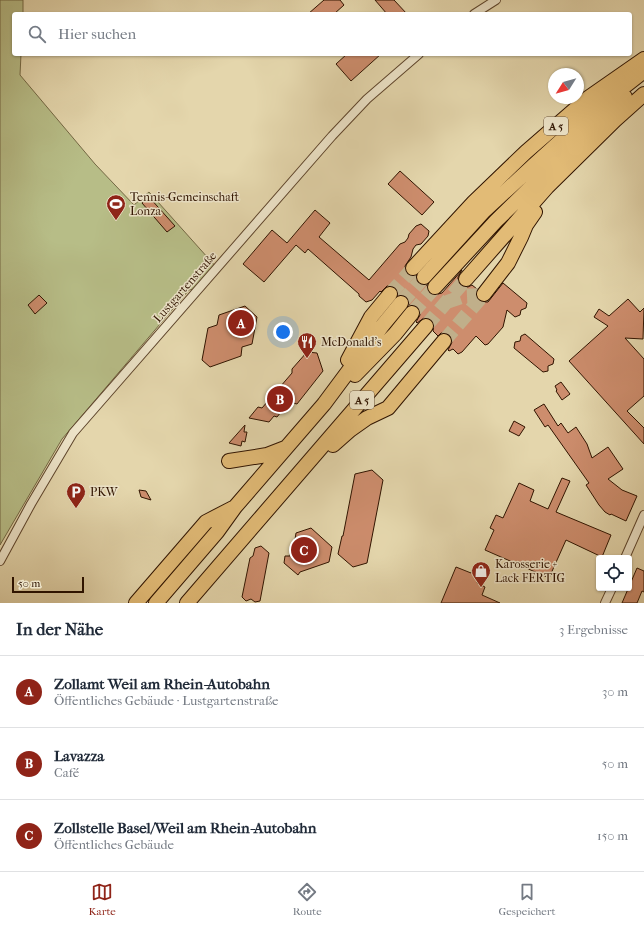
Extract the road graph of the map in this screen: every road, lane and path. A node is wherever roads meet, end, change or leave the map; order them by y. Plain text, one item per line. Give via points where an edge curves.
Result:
1 (496, 0) edge
2 (477, 12) edge
3 (417, 56) edge
4 (644, 59) edge
5 (644, 71) edge
6 (644, 82) edge
7 (644, 94) edge
8 (644, 101) edge
9 (629, 107) junction
10 (547, 187) junction
11 (466, 279) tunnel mouth
12 (435, 287) tunnel mouth
13 (484, 294) tunnel mouth
14 (396, 299) tunnel mouth
15 (412, 313) tunnel mouth
16 (426, 326) tunnel mouth
17 (444, 341) tunnel mouth
18 (324, 404) junction
19 (287, 447) junction
20 (229, 461) dead end
21 (298, 475) junction
22 (235, 507) junction
23 (644, 515) edge
24 (626, 555) edge
25 (0, 561) edge
26 (611, 591) edge
27 (136, 603) edge
28 (156, 603) edge
29 (187, 603) edge
30 (605, 603) edge

1 - 2 street
3 - 25 street, Lustgartenstraße via 367,99 332,136 73,433
4 - 5 highway, A 5 via 588,98 526,152 474,202 418,273 534,164 597,108
6 - 12 highway, A 5 via 560,158 496,221
7 - 9 highway
8 - 9 highway
9 - 10 highway
10 - 11 highway
10 - 13 highway via 539,207 526,225 508,263
14 - 18 highway, A 5 via 382,326
15 - 18 highway, A 5 via 395,334
16 - 21 highway, A 5
17 - 21 highway via 388,408 350,430
18 - 19 highway, A 5
19 - 20 highway via 267,455
19 - 22 highway, A 5
21 - 29 highway, A 5
22 - 27 highway via 206,522
22 - 28 highway, A 5
23 - 24 street
26 - 30 street

